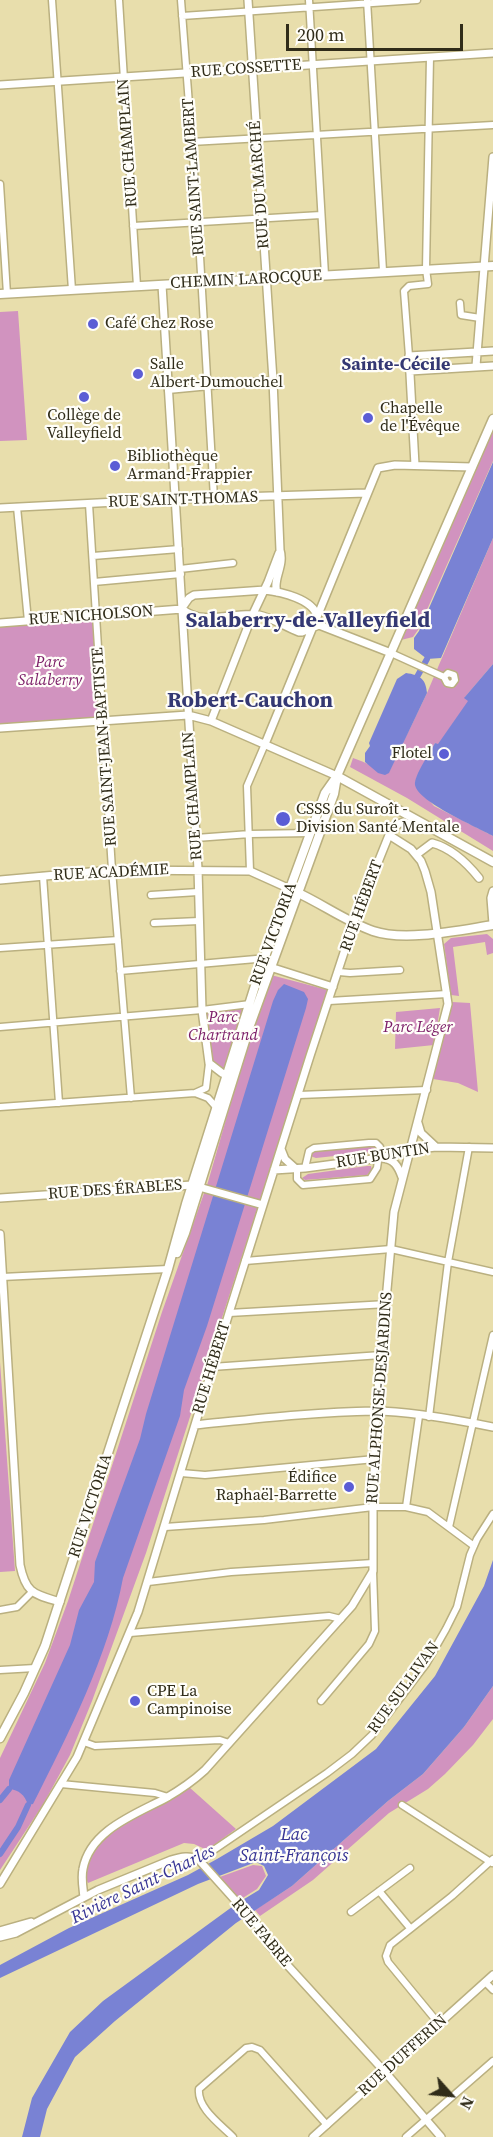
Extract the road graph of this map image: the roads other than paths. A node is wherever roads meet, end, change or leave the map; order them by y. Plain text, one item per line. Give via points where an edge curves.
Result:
1 (52, 0) edge
2 (119, 0) edge
3 (181, 0) edge
4 (248, 0) edge
5 (417, 0) edge
6 (367, 2) edge
7 (309, 4) edge
8 (248, 12) junction
9 (182, 16) junction
10 (493, 53) edge
11 (430, 57) junction
12 (370, 61) junction
13 (313, 64) junction
14 (252, 69) junction
15 (186, 73) junction
16 (123, 77) junction
17 (57, 81) junction
18 (0, 85) edge
19 (493, 125) edge
20 (430, 129) junction
21 (375, 132) junction
22 (317, 135) junction
23 (257, 138) junction
24 (191, 142) junction
25 (493, 157) edge
26 (0, 184) edge
27 (492, 185) edge
28 (321, 215) junction
29 (262, 218) junction
30 (198, 222) junction
31 (133, 226) junction
32 (488, 266) edge
33 (426, 269) junction
34 (382, 271) junction
35 (325, 275) junction
36 (266, 278) junction
37 (201, 282) junction
38 (162, 285) junction
39 (137, 286) junction
40 (72, 290) junction
41 (3, 294) edge
42 (460, 303) dead end
43 (480, 318) junction
44 (493, 351) edge
45 (477, 352) junction
46 (410, 356) junction
47 (476, 366) junction
48 (493, 366) edge
49 (410, 371) junction
50 (273, 380) junction
51 (208, 386) junction
52 (168, 390) junction
53 (493, 419) edge
54 (416, 465) junction
55 (472, 467) junction
56 (366, 493) junction
57 (279, 496) junction
58 (214, 498) junction
59 (175, 499) junction
60 (89, 504) junction
61 (17, 507) junction
62 (0, 508) edge
63 (179, 549) junction
64 (280, 550) junction
65 (93, 556) junction
66 (233, 563) dead end
67 (181, 571) junction
68 (94, 582) junction
69 (265, 590) junction
70 (277, 592) junction
71 (182, 609) junction
72 (317, 614) junction
73 (96, 616) junction
74 (252, 616) junction
75 (28, 621) junction
76 (0, 623) edge
77 (319, 625) junction
78 (311, 629) junction
79 (391, 653) junction
80 (444, 677) dead end
81 (188, 714) junction
82 (103, 721) junction
83 (211, 721) junction
84 (0, 728) edge
85 (265, 744) junction
86 (337, 776) junction
87 (310, 833) junction
88 (250, 834) junction
89 (389, 836) junction
90 (444, 836) junction
91 (196, 838) junction
92 (416, 855) junction
93 (493, 862) edge
94 (198, 869) junction
95 (112, 870) junction
96 (250, 871) junction
97 (44, 876) junction
98 (479, 878) dead end
99 (0, 880) edge
100 (290, 889) junction
101 (493, 891) edge
102 (198, 892) junction
103 (299, 893) junction
104 (151, 895) dead end
105 (199, 921) junction
106 (354, 922) junction
107 (154, 923) dead end
108 (493, 925) edge
109 (437, 934) junction
110 (118, 940) junction
111 (48, 944) junction
112 (0, 948) edge
113 (201, 963) junction
114 (267, 964) junction
115 (400, 970) dead end
116 (120, 971) junction
117 (339, 972) junction
118 (333, 987) junction
119 (447, 994) junction
120 (328, 1001) junction
121 (250, 1004) junction
122 (202, 1010) junction
123 (124, 1017) junction
124 (54, 1023) junction
125 (0, 1027) edge
126 (209, 1063) junction
127 (230, 1076) junction
128 (427, 1090) junction
129 (195, 1093) junction
130 (299, 1095) junction
131 (130, 1098) junction
132 (59, 1103) junction
133 (0, 1107) edge
134 (216, 1107) junction
135 (418, 1120) junction
136 (436, 1147) junction
137 (469, 1147) junction
138 (493, 1148) edge
139 (281, 1149) junction
140 (410, 1150) junction
141 (380, 1158) junction
142 (297, 1168) junction
143 (305, 1168) junction
144 (274, 1170) junction
145 (402, 1177) junction
146 (196, 1186) junction
147 (0, 1197) edge
148 (263, 1205) junction
149 (0, 1234) edge
150 (391, 1248) junction
151 (245, 1261) junction
152 (448, 1262) junction
153 (168, 1269) junction
154 (493, 1272) edge
155 (3, 1277) junction
156 (387, 1304) junction
157 (229, 1313) junction
158 (493, 1335) edge
159 (381, 1355) junction
160 (212, 1367) junction
161 (376, 1411) junction
162 (419, 1416) junction
163 (429, 1417) junction
164 (473, 1423) junction
165 (195, 1425) junction
166 (493, 1427) edge
167 (375, 1459) junction
168 (181, 1473) junction
169 (373, 1507) junction
170 (406, 1507) junction
171 (493, 1514) edge
172 (165, 1527) junction
173 (448, 1527) junction
174 (474, 1546) junction
175 (373, 1563) junction
176 (374, 1571) junction
177 (148, 1582) junction
178 (32, 1592) junction
179 (60, 1602) junction
180 (0, 1610) edge
181 (341, 1619) junction
182 (130, 1633) junction
183 (35, 1668) junction
184 (0, 1670) edge
185 (321, 1701) dead end
186 (0, 1738) edge
187 (84, 1742) junction
188 (229, 1743) junction
189 (61, 1784) junction
190 (168, 1797) junction
191 (402, 1805) dead end
192 (199, 1860) junction
193 (492, 1861) edge
194 (410, 1868) dead end
195 (0, 1884) edge
196 (380, 1891) junction
197 (84, 1897) junction
198 (351, 1912) dead end
199 (37, 1922) junction
200 (410, 1928) junction
201 (0, 1931) edge
202 (0, 1937) edge
203 (493, 1975) edge
204 (486, 1982) junction
205 (493, 1990) edge
206 (440, 2024) junction
207 (493, 2061) edge
208 (386, 2072) junction
209 (426, 2120) junction
210 (327, 2125) junction
211 (233, 2137) edge
212 (314, 2137) edge
213 (406, 2137) edge
214 (441, 2137) edge

1 - 17 street
2 - 16 street, RUE CHAMPLAIN
3 - 9 street, RUE SAINT-LAMBERT
4 - 8 street, RUE DU MARCHÉ
5 - 6 street
6 - 7 street
6 - 12 street
7 - 8 street
7 - 13 street
8 - 9 street
8 - 14 street, RUE DU MARCHÉ
9 - 15 street, RUE SAINT-LAMBERT
10 - 11 street, RUE COSSETTE
11 - 12 street, RUE COSSETTE
11 - 20 street
12 - 13 street, RUE COSSETTE
12 - 21 street
13 - 14 street, RUE COSSETTE
13 - 22 street
14 - 15 street, RUE COSSETTE
14 - 23 street, RUE DU MARCHÉ
15 - 16 street, RUE COSSETTE
15 - 24 street, RUE SAINT-LAMBERT
16 - 17 street, RUE COSSETTE
16 - 31 street, RUE CHAMPLAIN
17 - 18 street, RUE COSSETTE
17 - 40 street
19 - 20 street
20 - 21 street
20 - 33 street
21 - 22 street
21 - 34 street
22 - 23 street
22 - 28 street
23 - 24 street
23 - 29 street, RUE DU MARCHÉ
24 - 30 street, RUE SAINT-LAMBERT
25 - 27 street
26 - 41 street
27 - 32 street
28 - 29 street
28 - 35 street
29 - 30 street
29 - 36 street, RUE DU MARCHÉ
30 - 31 street
30 - 37 street, RUE SAINT-LAMBERT
31 - 39 street, RUE CHAMPLAIN
32 - 33 main road, CHEMIN LAROCQUE
32 - 43 street
33 - 34 main road, CHEMIN LAROCQUE
33 - 46 street via 428,284 409,286 404,291
34 - 35 main road, CHEMIN LAROCQUE
35 - 36 main road, CHEMIN LAROCQUE
36 - 37 main road, CHEMIN LAROCQUE
36 - 50 street, RUE DU MARCHÉ
37 - 38 main road, CHEMIN LAROCQUE
37 - 51 street, RUE SAINT-LAMBERT
38 - 39 main road, CHEMIN LAROCQUE
38 - 52 street, RUE CHAMPLAIN
39 - 40 main road, CHEMIN LAROCQUE
40 - 41 main road, CHEMIN LAROCQUE
42 - 43 street via 461,315
43 - 45 street
44 - 45 street
45 - 46 street
45 - 47 street
46 - 49 street
47 - 48 street
47 - 49 street
49 - 54 street
50 - 51 street
50 - 57 street, RUE DU MARCHÉ
51 - 52 street
51 - 58 street, RUE SAINT-LAMBERT
52 - 59 street, RUE CHAMPLAIN
53 - 55 main road, RUE VICTORIA
54 - 55 street
54 - 56 street via 378,468
55 - 79 main road, RUE VICTORIA
56 - 57 street, RUE SAINT-THOMAS
56 - 72 street
57 - 58 street, RUE SAINT-THOMAS
57 - 64 street, RUE DU MARCHÉ
58 - 59 street, RUE SAINT-THOMAS
59 - 60 street, RUE SAINT-THOMAS
59 - 63 street, RUE CHAMPLAIN
60 - 61 street, RUE SAINT-THOMAS
60 - 65 street, RUE SAINT-JEAN-BAPTISTE
61 - 62 street, RUE SAINT-THOMAS
61 - 75 street
63 - 65 street
63 - 67 street, RUE CHAMPLAIN
64 - 69 street, RUE DU MARCHÉ
64 - 70 street, RUE DU MARCHÉ
65 - 68 street, RUE SAINT-JEAN-BAPTISTE
66 - 67 street
67 - 68 street
67 - 71 street, RUE CHAMPLAIN
68 - 73 street, RUE SAINT-JEAN-BAPTISTE
69 - 70 street, RUE NICHOLSON
69 - 71 street, RUE NICHOLSON via 194,596
69 - 74 street, RUE DU MARCHÉ
70 - 72 street, RUE NICHOLSON via 307,603
71 - 73 street, RUE NICHOLSON
71 - 74 street, RUE NICHOLSON via 199,618
71 - 81 street, RUE CHAMPLAIN
72 - 77 street
72 - 78 street
73 - 75 street, RUE NICHOLSON
73 - 82 street, RUE SAINT-JEAN-BAPTISTE
74 - 78 street, RUE NICHOLSON via 260,615 298,632
74 - 83 street, RUE DU MARCHÉ
75 - 76 street, RUE NICHOLSON
77 - 78 street
77 - 79 street
78 - 85 street
79 - 80 street
79 - 86 main road, RUE VICTORIA
81 - 82 street
81 - 83 street
81 - 91 street, RUE CHAMPLAIN
82 - 84 street
82 - 95 street, RUE SAINT-JEAN-BAPTISTE
83 - 85 street
85 - 86 street
85 - 88 street via 247,786
86 - 87 main road, RUE VICTORIA via 325,793
86 - 90 main road
86 - 103 main road, RUE VICTORIA
87 - 88 street
87 - 100 main road, RUE VICTORIA
88 - 91 street
88 - 96 street
89 - 90 street via 404,822
89 - 92 street, RUE ALPHONSE-DESJARDINS via 403,842
89 - 106 street, RUE HÉBERT
90 - 93 main road
91 - 94 street, RUE CHAMPLAIN
92 - 98 street via 432,843 439,845 464,861
92 - 109 street, RUE ALPHONSE-DESJARDINS via 431,892
94 - 95 street, RUE ACADÉMIE
94 - 96 street, RUE ACADÉMIE
94 - 102 street, RUE CHAMPLAIN
95 - 97 street, RUE ACADÉMIE
95 - 110 street, RUE SAINT-JEAN-BAPTISTE
96 - 100 street, RUE ACADÉMIE
97 - 99 street, RUE ACADÉMIE
97 - 111 street
100 - 103 main road
100 - 114 main road, RUE VICTORIA
101 - 108 street
102 - 104 street
102 - 105 street, RUE CHAMPLAIN
103 - 106 main road
103 - 114 main road, RUE VICTORIA
105 - 107 street
105 - 113 street, RUE CHAMPLAIN
106 - 109 main road via 379,933
106 - 117 street, RUE HÉBERT
108 - 109 main road
109 - 119 street, RUE ALPHONSE-DESJARDINS
110 - 111 street
110 - 116 street, RUE SAINT-JEAN-BAPTISTE
111 - 112 street
111 - 124 street
113 - 114 street via 256,960
113 - 116 street
113 - 122 street, RUE CHAMPLAIN
114 - 118 street
114 - 121 main road, RUE VICTORIA
114 - 127 main road, RUE VICTORIA
115 - 117 street
116 - 123 street, RUE SAINT-JEAN-BAPTISTE
117 - 118 street, RUE HÉBERT
118 - 120 street, RUE HÉBERT
119 - 120 street
119 - 128 street, RUE ALPHONSE-DESJARDINS via 448,1004
120 - 130 street, RUE HÉBERT
121 - 122 street
121 - 127 main road, RUE VICTORIA
122 - 123 street
122 - 126 street, RUE CHAMPLAIN
123 - 124 street
123 - 131 street, RUE SAINT-JEAN-BAPTISTE
124 - 125 street
124 - 132 street
126 - 127 street
126 - 129 street via 206,1088
127 - 134 main road, RUE VICTORIA
127 - 146 main road, RUE VICTORIA
128 - 130 street
128 - 135 street, RUE ALPHONSE-DESJARDINS
129 - 131 street
129 - 134 street via 208,1098
130 - 139 street, RUE HÉBERT
131 - 132 street
132 - 133 street
134 - 146 main road, RUE VICTORIA
135 - 136 street via 421,1133
135 - 140 street, RUE ALPHONSE-DESJARDINS
136 - 137 street, RUE BUNTIN
136 - 140 street, RUE BUNTIN
137 - 138 street, RUE BUNTIN
137 - 152 street
139 - 142 street via 285,1159
139 - 144 street, RUE HÉBERT
140 - 141 street, RUE BUNTIN
140 - 145 street, RUE ALPHONSE-DESJARDINS
141 - 142 street via 372,1177 362,1180 303,1185 297,1179
141 - 143 street, RUE BUNTIN
141 - 143 street via 376,1143 314,1148 309,1151
141 - 145 street via 394,1163
142 - 143 street, RUE BUNTIN
142 - 144 street, RUE BUNTIN
144 - 148 street, RUE HÉBERT
145 - 150 street, RUE ALPHONSE-DESJARDINS
146 - 147 street, RUE DES ÉRABLES
146 - 148 street, RUE DES ÉRABLES
146 - 153 main road, RUE VICTORIA
148 - 151 street, RUE HÉBERT
149 - 155 street
150 - 151 street
150 - 152 street
150 - 156 street, RUE ALPHONSE-DESJARDINS
151 - 157 street, RUE HÉBERT
152 - 154 street
152 - 163 street
153 - 155 street
153 - 179 main road, RUE VICTORIA
155 - 178 street via 20,1565 23,1581
156 - 157 street
156 - 159 street, RUE ALPHONSE-DESJARDINS
157 - 160 street, RUE HÉBERT
158 - 164 street
159 - 160 street
159 - 161 street, RUE ALPHONSE-DESJARDINS
160 - 165 street, RUE HÉBERT
161 - 162 street
161 - 165 street
161 - 167 street, RUE ALPHONSE-DESJARDINS
162 - 163 street
162 - 170 street
163 - 164 street
164 - 166 street
164 - 173 street
165 - 168 street, RUE HÉBERT
167 - 168 street via 205,1475
167 - 169 street, RUE ALPHONSE-DESJARDINS
168 - 172 street, RUE HÉBERT
169 - 170 street
169 - 172 street
169 - 175 street, RUE ALPHONSE-DESJARDINS
170 - 173 street via 423,1510
171 - 174 street, RUE SULLIVAN
172 - 177 street, RUE HÉBERT
173 - 174 street
174 - 192 street, RUE SULLIVAN via 457,1607 446,1629 426,1664 372,1735 327,1773
175 - 176 street, RUE ALPHONSE-DESJARDINS
175 - 177 street
176 - 181 street
176 - 185 street via 375,1630 369,1644
177 - 182 street, RUE HÉBERT
178 - 179 street
178 - 180 street via 17,1607
179 - 183 main road, RUE VICTORIA
181 - 182 street via 334,1616
181 - 188 street
182 - 187 street, RUE HÉBERT
183 - 184 street
183 - 186 main road, RUE VICTORIA
187 - 188 street via 95,1746 220,1740
187 - 189 street, RUE HÉBERT
188 - 190 street via 192,1781
189 - 190 street
189 - 195 street, RUE HÉBERT
190 - 197 street via 109,1830 99,1840 83,1869
191 - 193 street
192 - 197 street via 171,1860
192 - 208 street, RUE FABRE via 260,1929 269,1945
193 - 200 street
194 - 196 street
196 - 198 street
196 - 200 street
197 - 199 street
199 - 201 street
199 - 202 street
200 - 206 street via 390,1945 386,1956
203 - 204 street, RUE DUFFERIN
204 - 205 street
204 - 206 street, RUE DUFFERIN
206 - 208 street, RUE DUFFERIN
207 - 209 street
208 - 209 street, RUE FABRE
208 - 210 street, RUE DUFFERIN
209 - 213 street
209 - 214 street, RUE FABRE
210 - 211 street via 263,2053 252,2047 199,2089 198,2098 204,2107
210 - 212 street, RUE DUFFERIN

